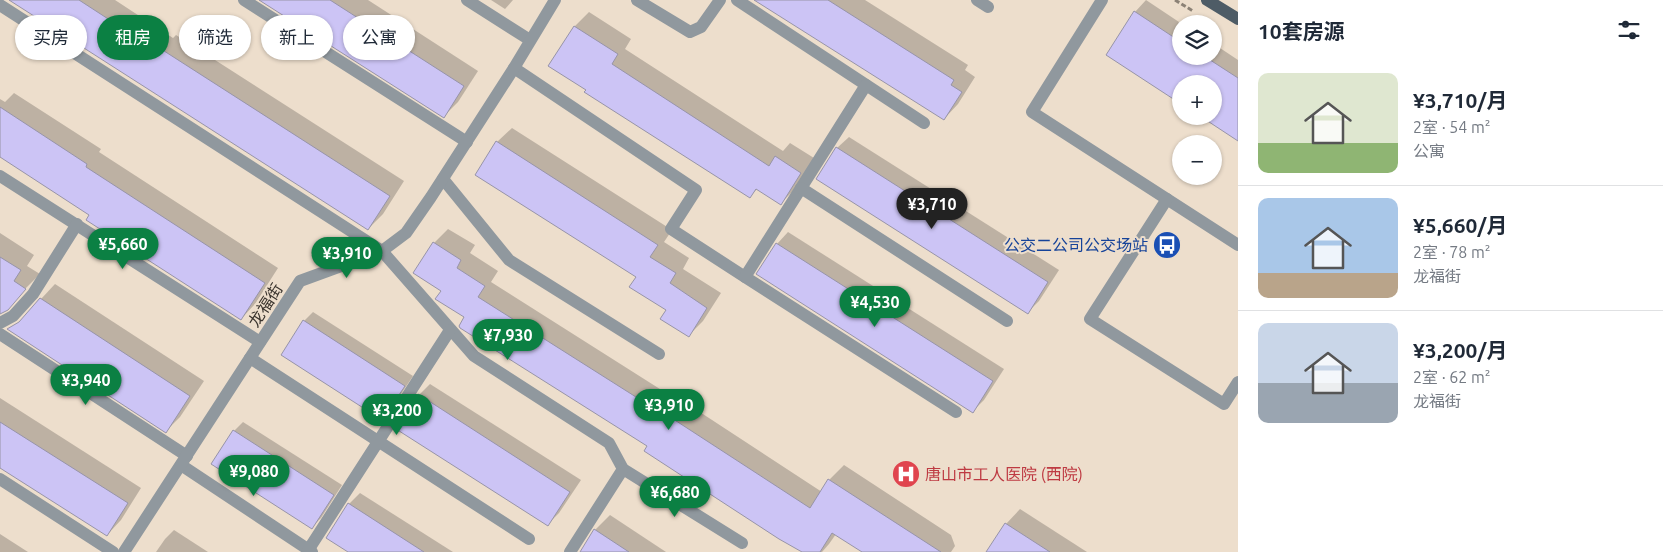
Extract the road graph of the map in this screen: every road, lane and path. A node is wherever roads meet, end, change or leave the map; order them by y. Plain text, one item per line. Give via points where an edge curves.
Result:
1 (244, 0) edge
2 (468, 0) edge
3 (555, 0) edge
4 (637, 0) edge
5 (737, 0) edge
6 (1102, 0) edge
7 (1207, 0) edge
8 (717, 1) edge
9 (0, 4) edge
10 (1238, 19) edge
11 (530, 40) junction
12 (514, 68) junction
13 (866, 85) junction
14 (924, 123) dead end
15 (467, 142) junction
16 (0, 176) edge
17 (443, 179) junction
18 (801, 188) junction
19 (1167, 199) junction
20 (77, 224) junction
21 (1238, 245) edge
22 (382, 251) junction
23 (745, 277) junction
24 (1007, 321) dead end
25 (0, 323) edge
26 (450, 330) junction
27 (0, 334) edge
28 (260, 342) junction
29 (659, 354) dead end
30 (250, 358) junction
31 (1238, 382) edge
32 (956, 412) dead end
33 (379, 440) junction
34 (184, 460) junction
35 (623, 470) junction
36 (0, 479) edge
37 (529, 539) dead end
38 (742, 543) dead end
39 (309, 551) edge
40 (113, 552) edge
41 (124, 552) edge
42 (570, 552) edge

1 - 15 street
2 - 11 street
3 - 11 street, 龙福街
4 - 8 street via 690,32 701,27
5 - 13 street
6 - 19 street via 1032,112
7 - 10 main road
9 - 22 street
11 - 12 street, 龙福街
12 - 15 street, 龙福街
12 - 23 street via 696,190 671,230
13 - 14 street
13 - 18 street
15 - 17 street, 龙福街
16 - 20 street
17 - 22 street, 龙福街 via 406,233
17 - 29 street via 509,260
18 - 23 street
18 - 24 street
19 - 21 street
19 - 31 street via 1090,319 1224,404
20 - 25 street via 33,294 13,316
20 - 28 street
22 - 26 street
22 - 28 street, 龙福街 via 300,281
23 - 32 street
26 - 33 street
26 - 35 street via 474,356 609,443
27 - 34 street
28 - 30 street, 龙福街
30 - 33 street
30 - 34 street, 龙福街
33 - 37 street
33 - 39 street
34 - 39 street
34 - 41 street, 龙福街
35 - 38 street
35 - 42 street
36 - 40 street

